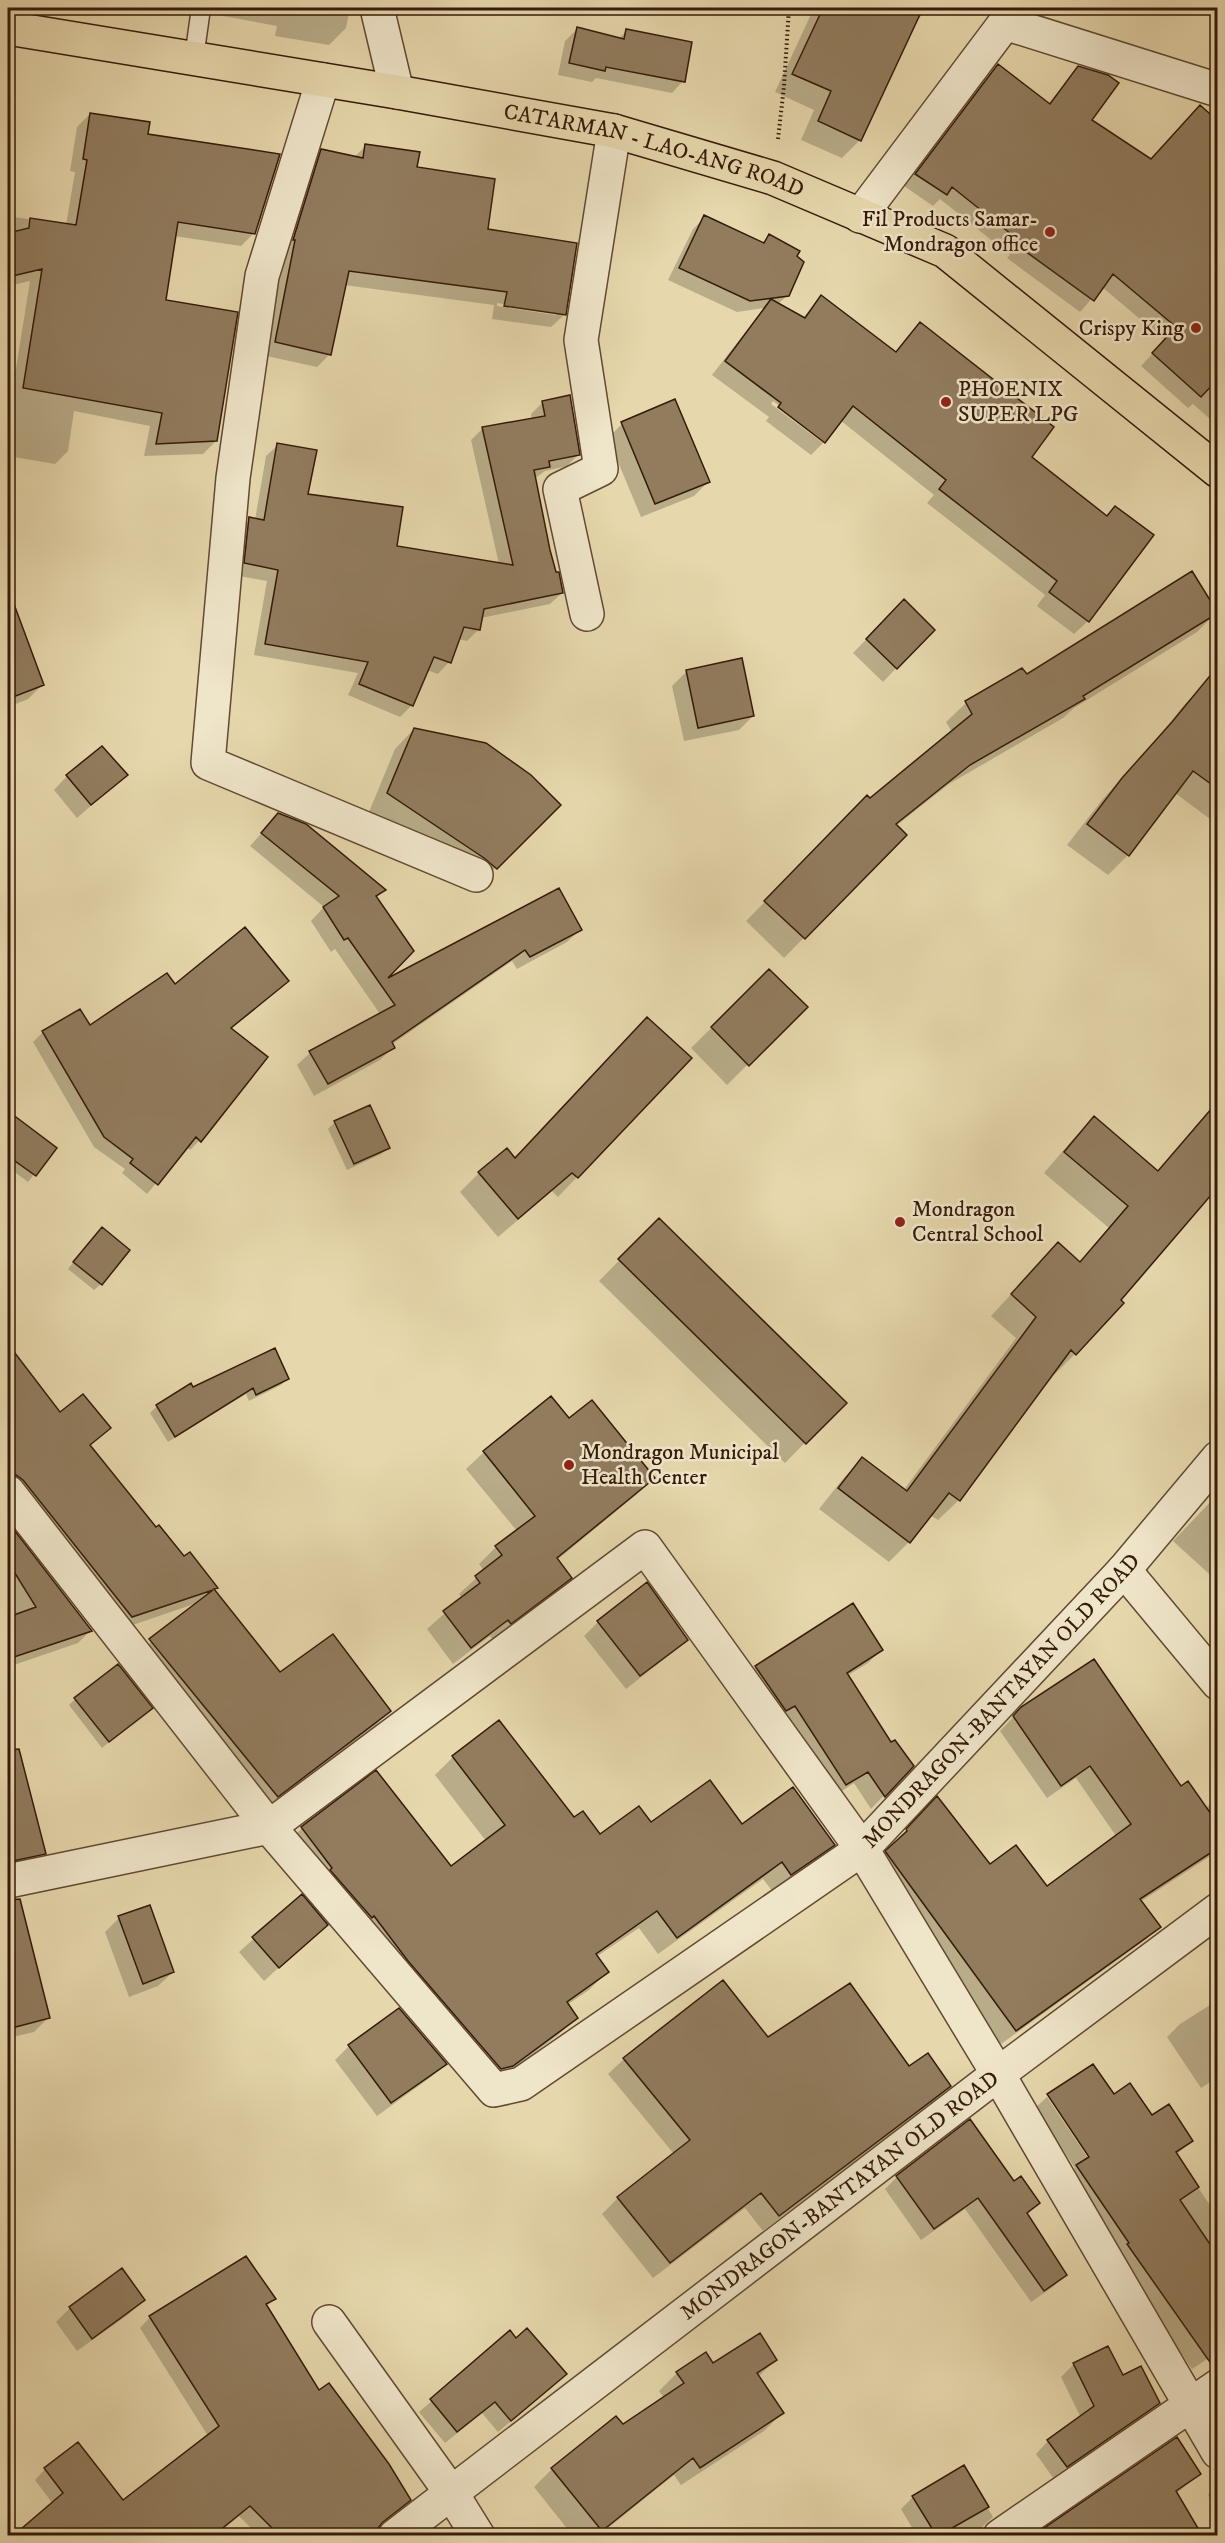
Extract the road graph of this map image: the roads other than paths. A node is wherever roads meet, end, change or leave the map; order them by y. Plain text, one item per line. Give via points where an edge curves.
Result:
1 (201, 8) edge
2 (377, 8) edge
3 (8, 28) edge
4 (194, 58) junction
5 (323, 80) junction
6 (1218, 90) edge
7 (397, 92) junction
8 (614, 131) junction
9 (860, 216) junction
10 (1218, 471) edge
11 (587, 614) dead end
12 (476, 875) dead end
13 (1218, 1458) edge
14 (8, 1492) edge
15 (1124, 1570) junction
16 (1218, 1683) edge
17 (269, 1827) junction
18 (862, 1849) junction
19 (8, 1881) edge
20 (1218, 1910) edge
21 (998, 2074) junction
22 (329, 2322) dead end
23 (1218, 2386) edge
24 (1191, 2405) junction
25 (1218, 2452) edge
26 (452, 2494) junction
27 (395, 2535) edge
28 (478, 2535) edge
29 (1000, 2535) edge

1 - 4 lane
2 - 7 street
3 - 4 main road, CATARMAN - LAO-ANG ROAD
4 - 5 main road, CATARMAN - LAO-ANG ROAD
5 - 7 main road, CATARMAN - LAO-ANG ROAD
5 - 12 street via 262,276 233,478 208,764
6 - 9 street via 1005,23
7 - 8 main road, CATARMAN - LAO-ANG ROAD
8 - 9 main road, CATARMAN - LAO-ANG ROAD via 773,178
8 - 11 street via 581,340 602,469 560,489
9 - 10 main road, CATARMAN - LAO-ANG ROAD via 945,251
13 - 15 street, MONDRAGON-BANTAYAN OLD ROAD
14 - 17 street
15 - 16 street
15 - 18 street, MONDRAGON-BANTAYAN OLD ROAD
17 - 18 street via 494,2090 522,2084
17 - 18 street via 645,1547
17 - 19 street
18 - 21 street, MONDRAGON-BANTAYAN OLD ROAD
20 - 21 street
21 - 24 street
21 - 26 street, MONDRAGON-BANTAYAN OLD ROAD
22 - 26 street
23 - 24 street
24 - 25 street
24 - 29 street
26 - 27 street, MONDRAGON-BANTAYAN OLD ROAD
26 - 28 street

